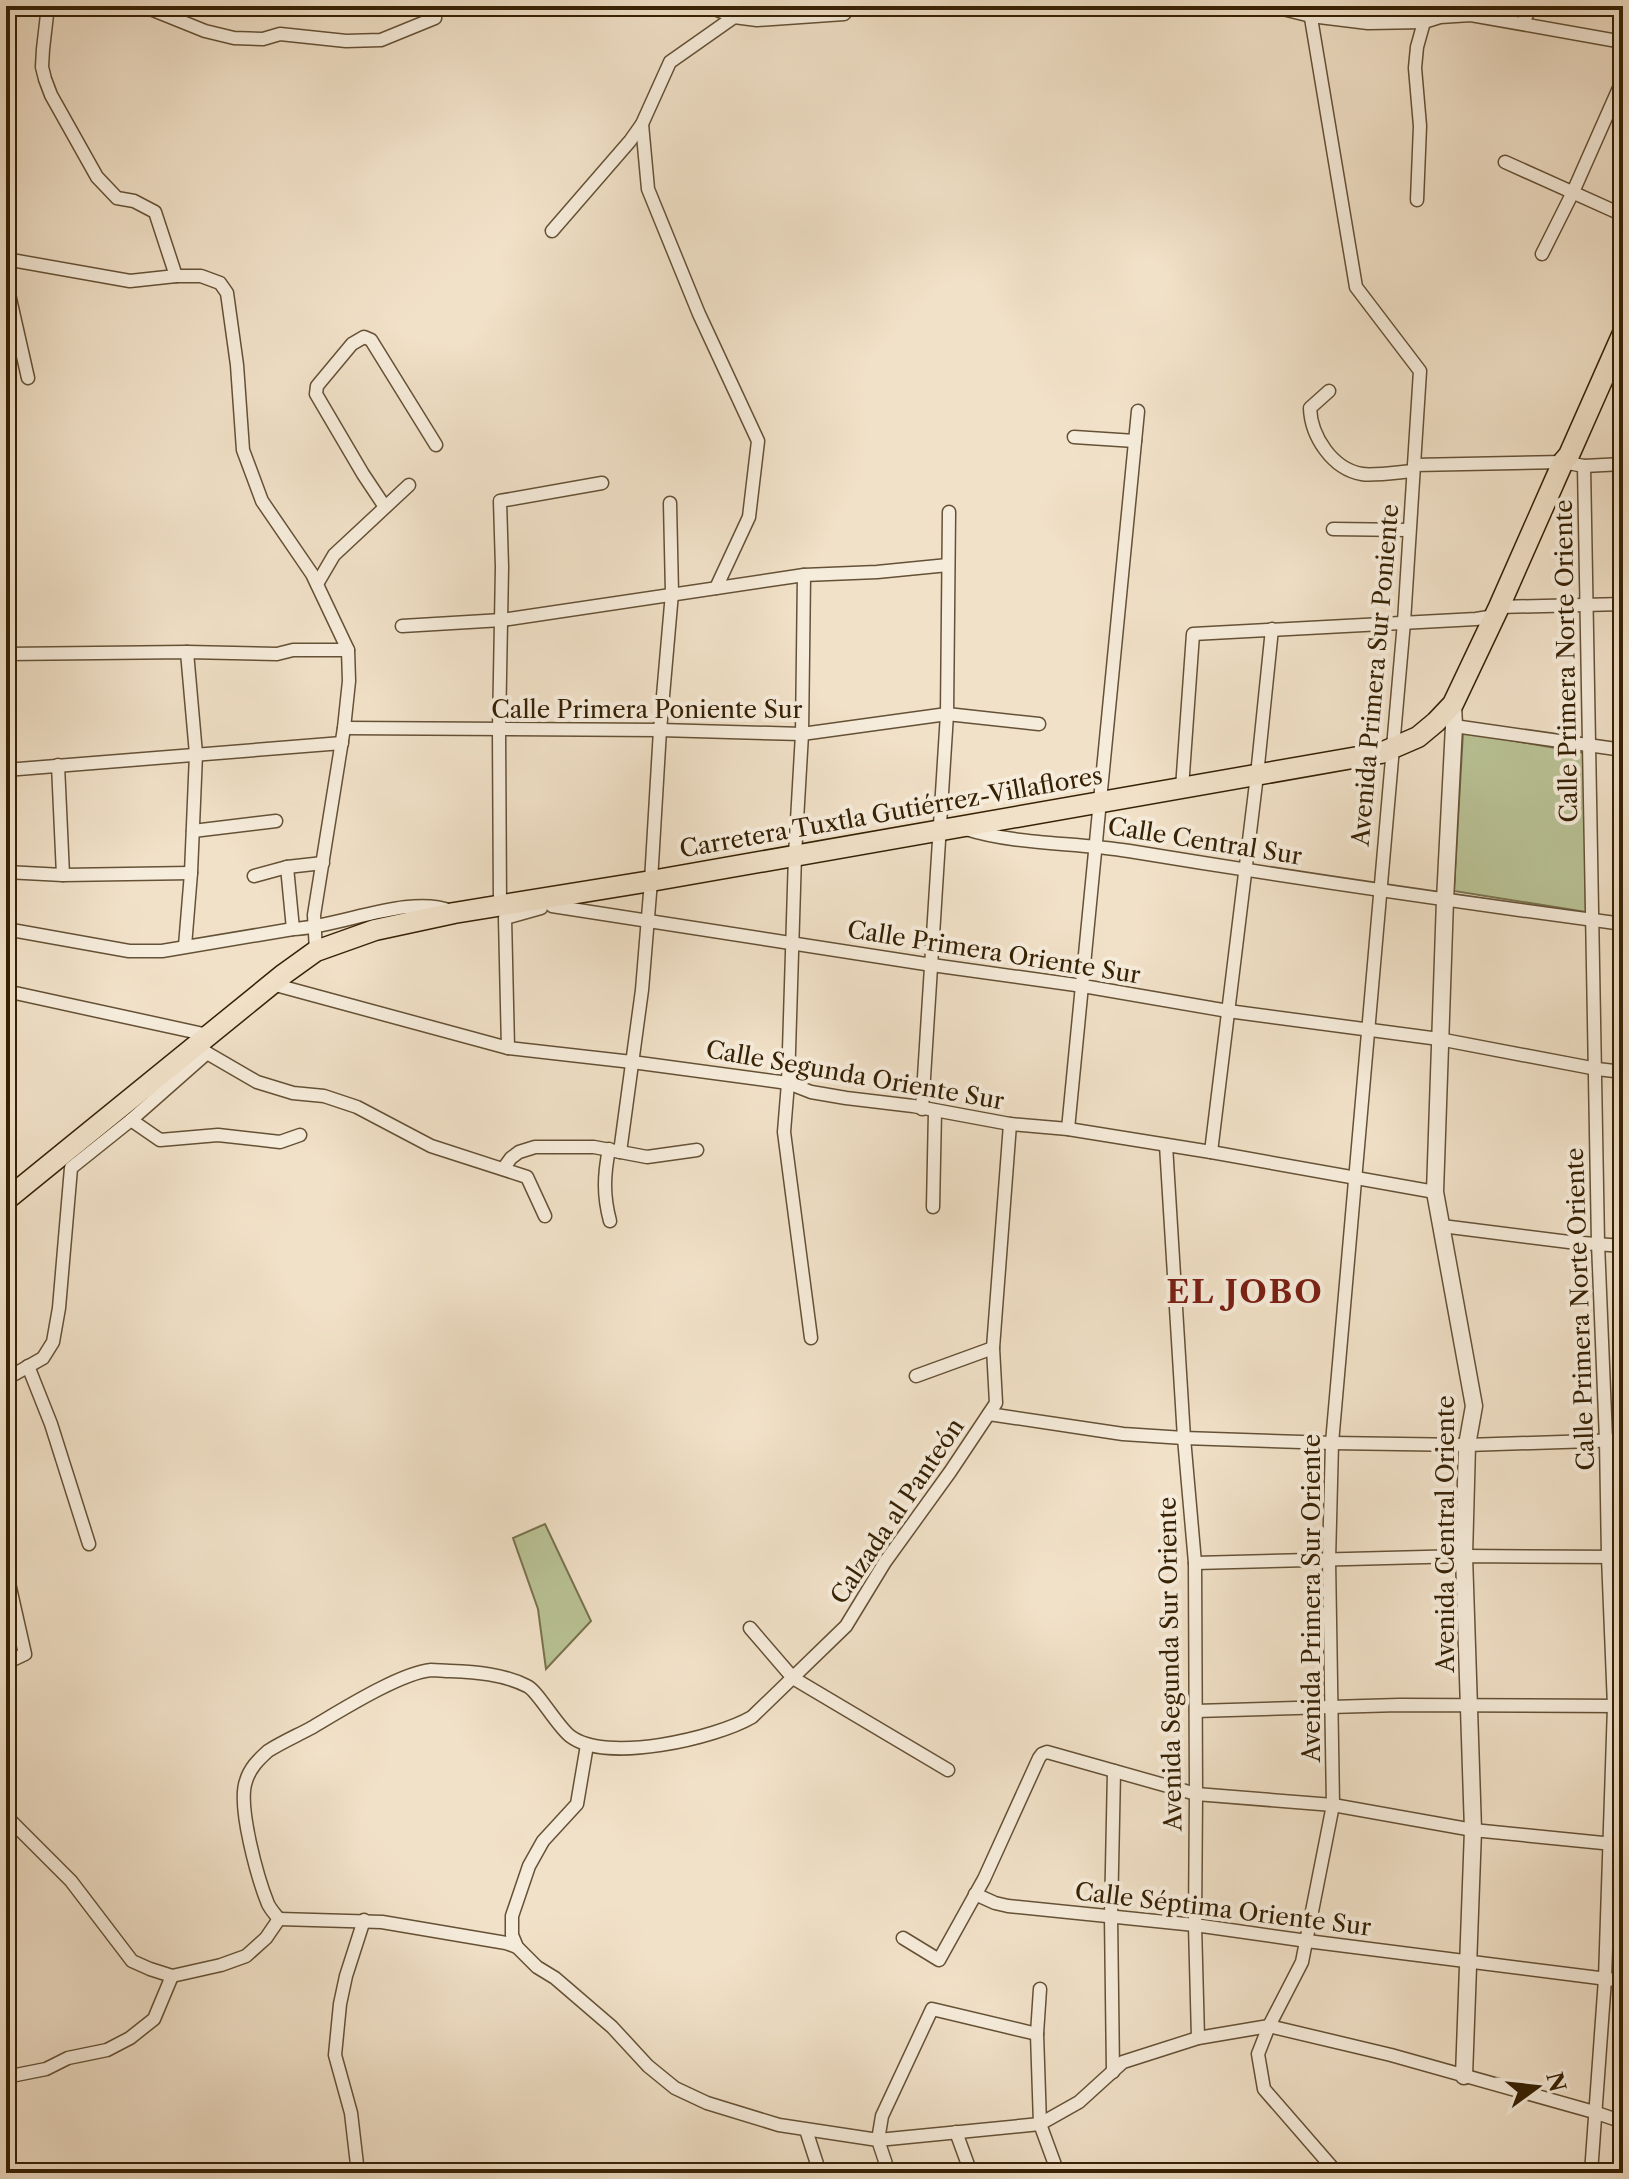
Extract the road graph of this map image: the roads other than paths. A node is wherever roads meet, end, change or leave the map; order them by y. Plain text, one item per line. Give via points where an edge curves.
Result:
1 (48, 6) edge
2 (143, 6) edge
3 (708, 6) edge
4 (851, 6) edge
5 (1271, 6) edge
6 (1531, 6) edge
7 (166, 10) edge
8 (1310, 11) edge
9 (1440, 12) edge
10 (734, 17) junction
11 (435, 18) dead end
12 (1424, 22) junction
13 (1523, 23) junction
14 (1623, 42) edge
15 (1623, 79) edge
16 (642, 124) junction
17 (1505, 162) dead end
18 (1573, 192) junction
19 (1417, 200) dead end
20 (1623, 215) edge
21 (552, 231) dead end
22 (1542, 254) dead end
23 (6, 259) edge
24 (176, 276) junction
25 (6, 281) edge
26 (1623, 333) edge
27 (28, 378) dead end
28 (1329, 391) dead end
29 (1138, 411) dead end
30 (1074, 437) dead end
31 (1135, 441) junction
32 (436, 445) dead end
33 (1563, 462) junction
34 (1623, 464) edge
35 (1584, 466) junction
36 (1414, 468) junction
37 (602, 483) dead end
38 (409, 485) dead end
39 (670, 503) dead end
40 (385, 507) junction
41 (949, 512) dead end
42 (1333, 529) dead end
43 (1409, 530) junction
44 (948, 565) junction
45 (804, 575) junction
46 (317, 584) junction
47 (716, 588) junction
48 (672, 593) junction
49 (1623, 604) edge
50 (1586, 605) junction
51 (1497, 612) junction
52 (502, 620) junction
53 (1404, 622) junction
54 (402, 626) dead end
55 (1272, 629) junction
56 (348, 650) junction
57 (187, 652) junction
58 (6, 654) edge
59 (1453, 704) junction
60 (947, 714) junction
61 (1039, 724) dead end
62 (1454, 726) junction
63 (344, 728) junction
64 (499, 730) junction
65 (660, 730) junction
66 (802, 734) junction
67 (342, 743) junction
68 (1589, 745) junction
69 (1392, 749) junction
70 (1623, 750) edge
71 (196, 754) junction
72 (58, 765) junction
73 (6, 770) edge
74 (1257, 775) junction
75 (1182, 788) junction
76 (1100, 802) junction
77 (1018, 817) junction
78 (276, 821) dead end
79 (949, 829) junction
80 (193, 831) junction
81 (1013, 838) junction
82 (1096, 845) junction
83 (795, 855) junction
84 (323, 863) junction
85 (287, 867) junction
86 (1245, 870) junction
87 (6, 872) edge
88 (191, 873) junction
89 (63, 875) junction
90 (254, 876) dead end
91 (651, 881) junction
92 (1380, 889) junction
93 (1445, 900) junction
94 (549, 902) junction
95 (503, 912) junction
96 (454, 913) junction
97 (648, 920) junction
98 (1593, 920) junction
99 (1623, 924) edge
100 (315, 928) junction
101 (6, 929) edge
102 (293, 929) junction
103 (791, 943) junction
104 (185, 946) junction
105 (316, 951) junction
106 (932, 965) junction
107 (272, 984) junction
108 (1083, 986) junction
109 (6, 991) edge
110 (1228, 1011) junction
111 (1369, 1029) junction
112 (1439, 1039) junction
113 (204, 1044) junction
114 (508, 1048) junction
115 (632, 1062) junction
116 (1597, 1069) junction
117 (1623, 1072) edge
118 (788, 1083) junction
119 (929, 1110) junction
120 (131, 1120) junction
121 (1010, 1124) junction
122 (1068, 1129) junction
123 (300, 1135) dead end
124 (1166, 1145) junction
125 (615, 1150) junction
126 (697, 1150) dead end
127 (1211, 1152) junction
128 (47, 1167) junction
129 (71, 1168) junction
130 (503, 1169) junction
131 (1355, 1177) junction
132 (1435, 1192) junction
133 (6, 1200) edge
134 (933, 1207) dead end
135 (545, 1216) dead end
136 (610, 1221) dead end
137 (1442, 1226) junction
138 (1598, 1243) junction
139 (1623, 1246) edge
140 (811, 1338) dead end
141 (993, 1348) junction
142 (28, 1366) junction
143 (916, 1376) dead end
144 (6, 1379) edge
145 (989, 1414) junction
146 (1184, 1438) junction
147 (1606, 1440) junction
148 (1623, 1440) edge
149 (1332, 1443) junction
150 (1467, 1445) junction
151 (89, 1544) dead end
152 (1464, 1556) junction
153 (1608, 1557) junction
154 (1623, 1557) edge
155 (1329, 1560) junction
156 (1195, 1563) junction
157 (6, 1570) edge
158 (750, 1628) dead end
159 (6, 1663) edge
160 (793, 1678) junction
161 (1468, 1705) junction
162 (1619, 1706) edge
163 (1331, 1709) junction
164 (1196, 1711) junction
165 (587, 1745) junction
166 (948, 1770) dead end
167 (1114, 1771) junction
168 (1196, 1794) junction
169 (1333, 1805) junction
170 (6, 1816) edge
171 (1473, 1830) junction
172 (1609, 1843) junction
173 (1623, 1845) edge
174 (975, 1894) junction
175 (1111, 1916) junction
176 (279, 1919) junction
177 (364, 1920) junction
178 (1195, 1925) junction
179 (903, 1938) dead end
180 (1307, 1941) junction
181 (517, 1947) junction
182 (1467, 1962) junction
183 (172, 1976) junction
184 (1605, 1979) junction
185 (1623, 1981) edge
186 (1040, 1989) dead end
187 (1269, 2026) junction
188 (1037, 2034) junction
189 (1198, 2038) junction
190 (1113, 2072) junction
191 (1464, 2076) junction
192 (6, 2077) edge
193 (1594, 2112) junction
194 (1623, 2122) edge
195 (1040, 2124) junction
196 (806, 2130) junction
197 (956, 2132) junction
198 (878, 2140) junction
199 (358, 2173) edge
200 (820, 2173) edge
201 (889, 2173) edge
202 (971, 2173) edge
203 (1058, 2173) edge
204 (1337, 2173) edge
205 (1591, 2173) edge

1 - 24 street via 42,67 51,95 105,187 117,198 155,212
2 - 7 street
3 - 10 street
4 - 10 street via 844,14
5 - 8 street
6 - 13 street
7 - 11 street via 205,31 263,39 280,34 381,40
8 - 12 street via 1368,23
8 - 36 street, Avenida Primera Sur Poniente via 1356,287 1420,371
9 - 12 street
9 - 13 street
10 - 16 street via 670,62
12 - 19 street via 1415,68 1420,126
13 - 14 street
15 - 18 street
16 - 21 street
16 - 47 street via 648,189 758,441 749,517
17 - 18 street
18 - 20 street
18 - 22 street
23 - 24 street via 130,281
24 - 46 street via 201,276 220,283 227,293 243,450 262,501
25 - 27 street
26 - 33 main road, Carretera Tuxtla Gutiérrez-Villaflores
28 - 36 street, Calle Primera Norte Oriente via 1310,408 1310,421 1328,453 1361,474
29 - 31 street
30 - 31 street
31 - 76 street
32 - 40 street via 371,340 364,337 352,344 316,394
33 - 35 street, Calle Primera Norte Oriente
33 - 36 street, Calle Primera Norte Oriente
33 - 51 main road, Carretera Tuxtla Gutiérrez-Villaflores
34 - 35 street
35 - 50 street, Calle Primera Norte Oriente
36 - 43 street, Avenida Primera Sur Poniente
37 - 52 street via 500,501
38 - 40 street
39 - 48 street
40 - 46 street via 334,555
41 - 44 street
42 - 43 street
43 - 53 street, Avenida Primera Sur Poniente
44 - 45 street
44 - 60 street
45 - 47 street
45 - 66 street
46 - 56 street
47 - 48 street
48 - 52 street
48 - 65 street
49 - 50 street
50 - 51 street
50 - 68 street, Calle Primera Norte Oriente
51 - 53 street via 1476,619
51 - 59 main road, Carretera Tuxtla Gutiérrez-Villaflores
52 - 54 street
52 - 64 street
53 - 55 street
53 - 69 street, Avenida Primera Sur Poniente
55 - 74 street
55 - 75 street via 1193,634
56 - 57 street
56 - 63 street
57 - 58 street
57 - 71 street
59 - 62 street, Avenida Central Oriente
59 - 69 main road, Carretera Tuxtla Gutiérrez-Villaflores via 1418,737
60 - 61 street, Calle Primera Poniente Sur
60 - 66 street, Calle Primera Poniente Sur
60 - 79 street
62 - 68 street
62 - 93 street, Avenida Central Oriente
63 - 64 street, Calle Primera Poniente Sur
63 - 67 street
64 - 65 street, Calle Primera Poniente Sur
64 - 95 street
65 - 66 street, Calle Primera Poniente Sur
65 - 91 street
66 - 83 street
67 - 71 street
67 - 84 street
68 - 70 street
68 - 98 street, Calle Primera Norte Oriente
69 - 74 main road, Carretera Tuxtla Gutiérrez-Villaflores
69 - 92 street, Avenida Primera Sur Poniente
71 - 72 street
71 - 80 street
72 - 73 street
72 - 89 street
74 - 75 main road, Carretera Tuxtla Gutiérrez-Villaflores
74 - 86 street
75 - 76 main road, Carretera Tuxtla Gutiérrez-Villaflores
76 - 77 main road, Carretera Tuxtla Gutiérrez-Villaflores
76 - 82 street
77 - 79 main road, Carretera Tuxtla Gutiérrez-Villaflores
77 - 81 street
78 - 80 street
79 - 81 street, Calle Central Sur
79 - 83 main road, Carretera Tuxtla Gutiérrez-Villaflores
79 - 106 street
80 - 88 street
81 - 82 street, Calle Central Sur
82 - 86 street, Calle Central Sur
82 - 108 street
83 - 91 main road, Carretera Tuxtla Gutiérrez-Villaflores
83 - 103 street
84 - 85 street
84 - 100 street
85 - 90 street
85 - 102 street
86 - 92 street, Calle Central Sur
86 - 110 street
87 - 89 street
88 - 89 street
88 - 104 street
91 - 94 main road, Carretera Tuxtla Gutiérrez-Villaflores
91 - 97 street
92 - 93 street, Calle Central Sur
92 - 111 street, Avenida Primera Sur Oriente
93 - 98 street, Calle Central Sur
93 - 112 street, Avenida Central Oriente
94 - 95 main road, Carretera Tuxtla Gutiérrez-Villaflores
94 - 97 street, Calle Primera Oriente Sur
95 - 96 main road, Carretera Tuxtla Gutiérrez-Villaflores
95 - 114 street
96 - 100 street via 436,905 408,907
96 - 105 main road, Carretera Tuxtla Gutiérrez-Villaflores via 375,930
97 - 103 street, Calle Primera Oriente Sur
97 - 115 street
98 - 99 street, Calle Central Sur
98 - 116 street, Calle Primera Norte Oriente
100 - 102 street
100 - 105 street
101 - 104 street via 129,951
102 - 104 street
103 - 106 street, Calle Primera Oriente Sur
103 - 118 street
105 - 107 main road, Carretera Tuxtla Gutiérrez-Villaflores
106 - 108 street, Calle Primera Oriente Sur
106 - 119 street
107 - 113 main road, Carretera Tuxtla Gutiérrez-Villaflores
107 - 114 street, Calle Segunda Oriente Sur
108 - 110 street, Calle Primera Oriente Sur
108 - 122 street
109 - 113 street
110 - 111 street, Calle Primera Oriente Sur
110 - 127 street
111 - 112 street, Calle Primera Oriente Sur
111 - 131 street, Avenida Primera Sur Oriente
112 - 116 street, Calle Primera Oriente Sur
112 - 132 street, Avenida Central Oriente
113 - 120 street
113 - 128 main road, Carretera Tuxtla Gutiérrez-Villaflores
113 - 130 street via 257,1082 357,1107 431,1146
114 - 115 street, Calle Segunda Oriente Sur
115 - 118 street, Calle Segunda Oriente Sur
115 - 125 street
116 - 117 street, Calle Primera Oriente Sur
116 - 138 street, Calle Primera Norte Oriente
118 - 119 street, Calle Segunda Oriente Sur via 822,1094
118 - 140 street via 784,1132
119 - 121 street, Calle Segunda Oriente Sur
119 - 134 street
120 - 123 street via 160,1140 218,1135 280,1142
120 - 129 street
121 - 122 street, Calle Segunda Oriente Sur
121 - 141 street, Calzada al Panteón
122 - 124 street, Calle Segunda Oriente Sur
124 - 127 street, Calle Segunda Oriente Sur
124 - 146 street, Avenida Segunda Sur Oriente
125 - 126 street via 647,1157
125 - 130 street via 535,1147 519,1152
125 - 136 street via 603,1183
127 - 131 street, Calle Segunda Oriente Sur
128 - 129 street
128 - 133 main road, Carretera Tuxtla Gutiérrez-Villaflores
129 - 142 street via 57,1330 43,1358
130 - 135 street via 527,1177
131 - 132 street, Calle Segunda Oriente Sur
131 - 149 street, Avenida Primera Sur Oriente
132 - 137 street, Avenida Central Oriente
137 - 138 street
137 - 150 street, Avenida Central Oriente via 1474,1406
138 - 139 street
138 - 147 street, Calle Primera Norte Oriente
141 - 143 street
141 - 145 street, Calzada al Panteón via 996,1403
142 - 144 street
142 - 151 street
145 - 146 street
145 - 160 street, Calzada al Panteón via 846,1626
146 - 149 street
146 - 156 street, Avenida Segunda Sur Oriente
147 - 148 street
147 - 150 street
147 - 153 street, Calle Primera Norte Oriente
149 - 150 street
149 - 155 street, Avenida Primera Sur Oriente
150 - 152 street, Avenida Central Oriente
152 - 153 street
152 - 155 street
152 - 161 street, Avenida Central Oriente
153 - 154 street
153 - 162 street, Calle Primera Norte Oriente
155 - 156 street
155 - 163 street, Avenida Primera Sur Oriente
156 - 164 street, Avenida Segunda Sur Oriente
157 - 159 street via 25,1654
158 - 160 street
160 - 165 street, Calzada al Panteón via 738,1725 661,1746
160 - 166 street
161 - 162 street
161 - 163 street
161 - 171 street, Avenida Central Oriente
162 - 172 street, Calle Primera Norte Oriente
163 - 164 street
163 - 169 street, Avenida Primera Sur Oriente
164 - 168 street, Avenida Segunda Sur Oriente
165 - 176 street via 570,1736 531,1687 492,1674 432,1670 388,1686 280,1743 256,1762 243,1793 260,1880 269,1908
165 - 181 street via 577,1804 543,1841 518,1894 512,1916
167 - 168 street
167 - 174 street via 1042,1754
167 - 175 street
168 - 169 street
168 - 178 street, Avenida Segunda Sur Oriente
169 - 171 street
169 - 180 street, Avenida Primera Sur Oriente
170 - 183 street via 71,1881 132,1961
171 - 172 street
171 - 182 street, Avenida Central Oriente
172 - 173 street
172 - 184 street, Calle Primera Norte Oriente
174 - 175 street, Calle Séptima Oriente Sur via 1008,1906
174 - 179 street via 939,1960
175 - 178 street, Calle Séptima Oriente Sur
175 - 190 street
176 - 177 street
176 - 183 street via 246,1956
177 - 181 street
177 - 199 street via 346,1976 335,2055 351,2113
178 - 180 street, Calle Séptima Oriente Sur
178 - 189 street, Avenida Segunda Sur Oriente
180 - 182 street, Calle Séptima Oriente Sur
180 - 187 street, Avenida Primera Sur Oriente via 1302,1962
181 - 196 street via 675,2088 743,2116
182 - 184 street, Calle Séptima Oriente Sur
182 - 191 street, Avenida Central Oriente
183 - 192 street via 154,2019 130,2038 107,2050
184 - 185 street, Calle Séptima Oriente Sur
184 - 193 street, Calle Primera Norte Oriente
186 - 188 street
187 - 189 street
187 - 191 street
187 - 204 street, Avenida Primera Sur Oriente via 1258,2054 1264,2089
188 - 195 street
188 - 198 street via 932,2009 882,2116
189 - 190 street via 1123,2062
190 - 195 street via 1079,2102
191 - 193 street
193 - 194 street
193 - 205 street, Calle Primera Norte Oriente
195 - 197 street
195 - 203 street
196 - 198 street
196 - 200 street
197 - 198 street
197 - 202 street
198 - 201 street

